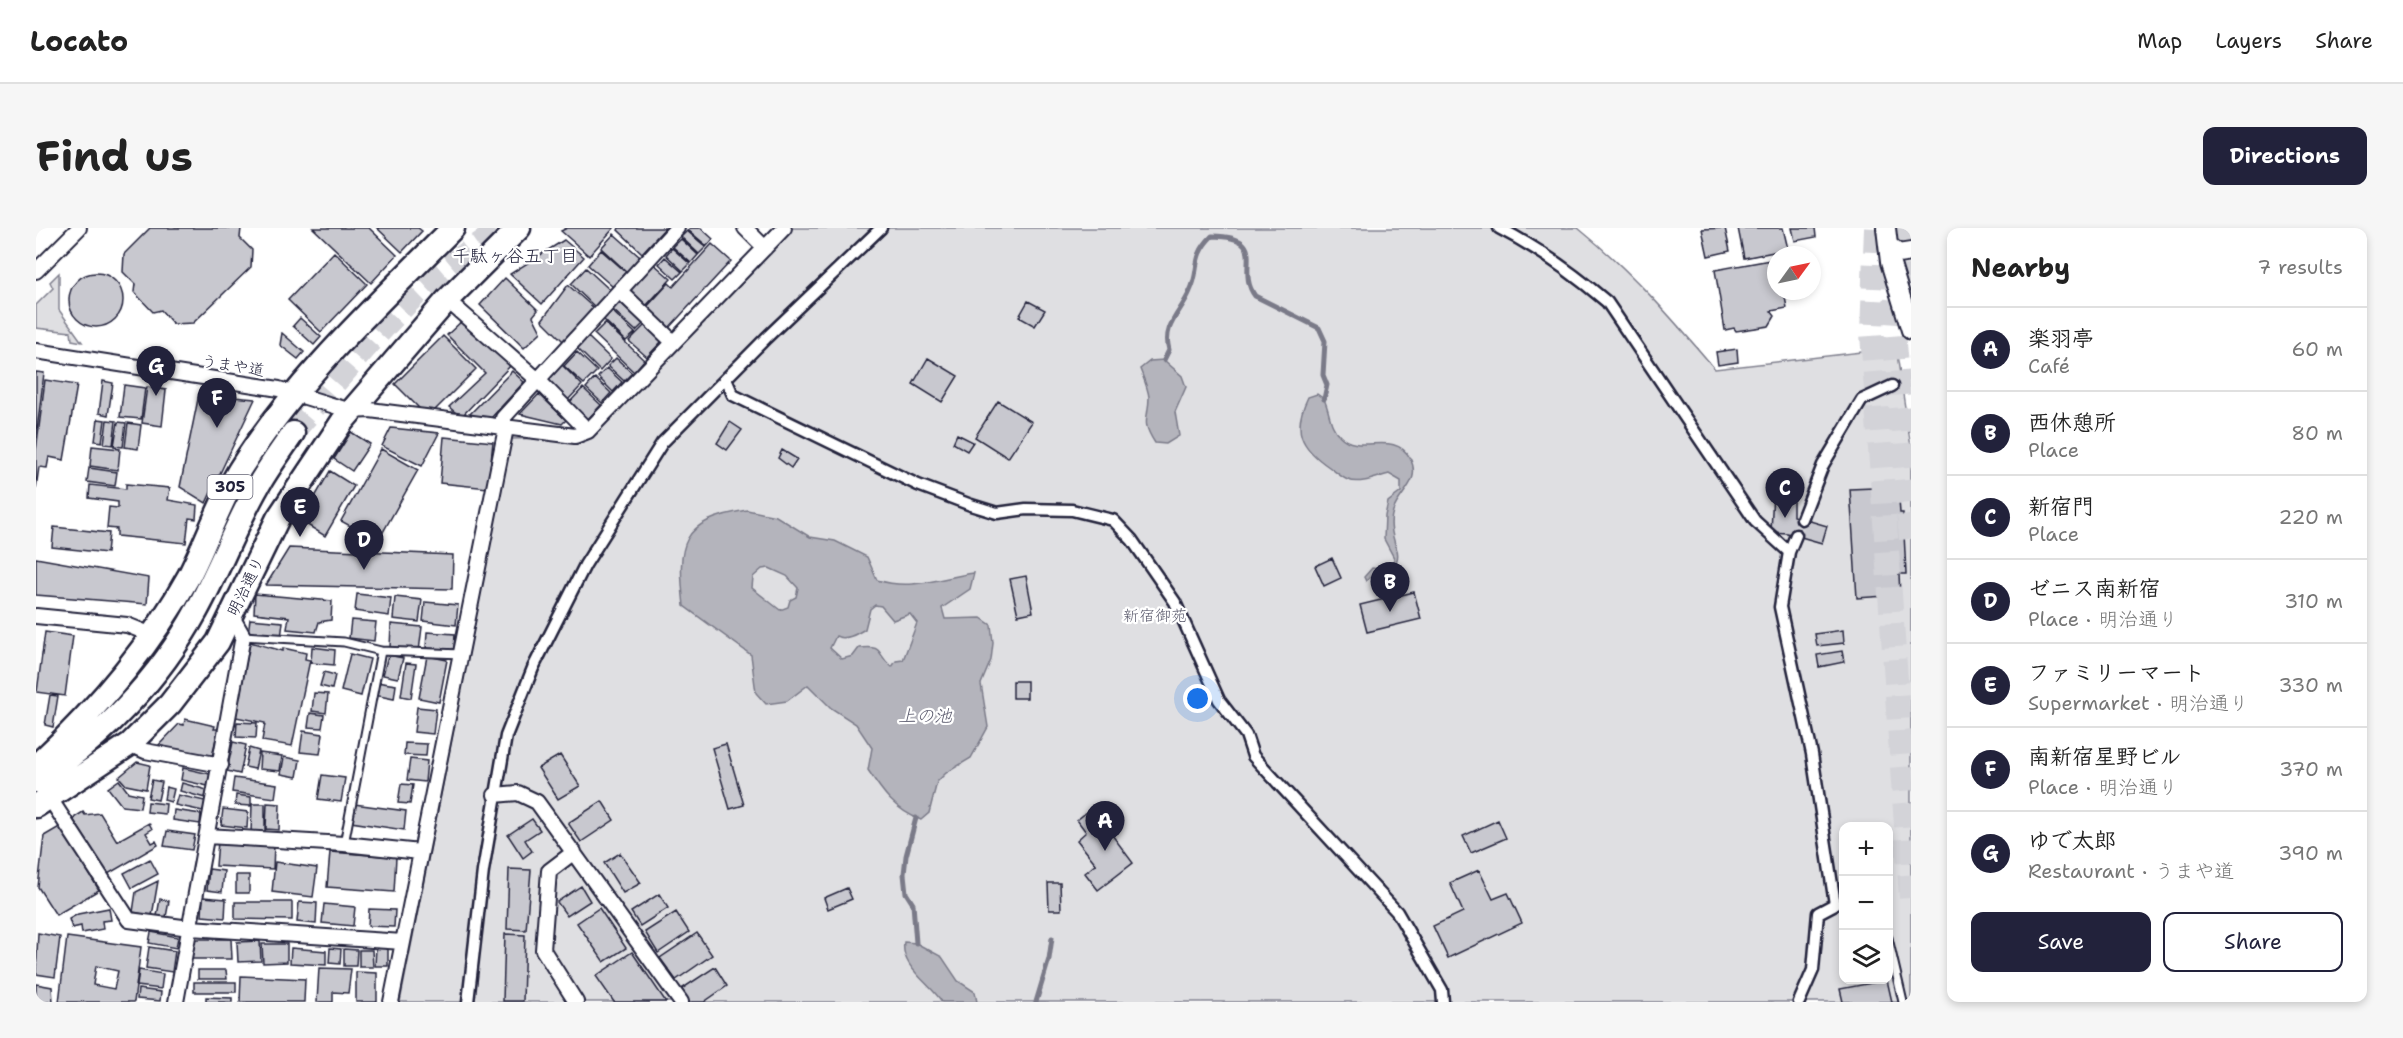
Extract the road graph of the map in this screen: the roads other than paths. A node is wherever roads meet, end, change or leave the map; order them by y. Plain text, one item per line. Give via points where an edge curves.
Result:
1 (79, 228) edge
2 (453, 228) edge
3 (519, 228) edge
4 (677, 228) edge
5 (745, 228) edge
6 (784, 228) edge
7 (881, 228) edge
8 (1499, 228) edge
9 (1887, 236) edge
10 (765, 248) junction
11 (1911, 252) edge
12 (36, 271) edge
13 (620, 291) junction
14 (447, 300) junction
15 (1911, 330) edge
16 (672, 341) junction
17 (36, 351) edge
18 (726, 378) junction
19 (539, 381) junction
20 (1892, 386) dead end
21 (294, 393) junction
22 (351, 411) junction
23 (506, 428) junction
24 (588, 431) junction
25 (293, 433) tunnel mouth
26 (1802, 519) tunnel mouth
27 (1796, 535) tunnel mouth
28 (1789, 552) junction
29 (231, 615) junction
30 (36, 616) edge
31 (152, 634) junction
32 (243, 636) junction
33 (381, 651) junction
34 (462, 654) junction
35 (130, 744) junction
36 (221, 765) junction
37 (36, 766) edge
38 (40, 795) edge
39 (495, 795) junction
40 (207, 836) junction
41 (344, 844) junction
42 (420, 852) junction
43 (574, 852) junction
44 (190, 928) junction
45 (403, 942) junction
46 (1893, 959) edge
47 (176, 1002) edge
48 (391, 1002) edge
49 (468, 1002) edge
50 (576, 1002) edge
51 (681, 1002) edge
52 (1443, 1002) edge
53 (1799, 1002) edge
54 (1903, 1002) edge

1 - 12 street
2 - 21 main road, 305
3 - 14 main road, 明治通り
4 - 13 street
5 - 10 street
6 - 10 street
7 - 18 street
8 - 28 street via 1552,260 1607,302 1749,511 1767,534
9 - 11 street via 1898,254
9 - 15 street
10 - 16 street
13 - 16 street
13 - 19 street
14 - 19 street
14 - 22 main road, 明治通り
16 - 24 street
17 - 21 street, うまや道
18 - 39 street via 662,443 585,565 522,692 506,736
18 - 52 street via 734,395 918,485 971,505 996,513 1072,510 1113,520 1132,540 1175,602 1219,700 1246,735 1253,756 1397,912 1442,990
19 - 23 street via 503,418
19 - 24 street
20 - 26 street via 1862,400 1824,465
21 - 22 street, うまや道
21 - 31 main road, 305 via 238,471 190,573
22 - 23 street, うまや道 via 370,410
22 - 29 main road, 明治通り via 278,518
23 - 24 street, うまや道 via 575,436
23 - 34 street
25 - 38 main road, 305 via 258,486 197,611 162,666 94,738 62,764
27 - 28 street
28 - 53 street via 1780,607 1812,754 1835,904 1818,913 1813,970
29 - 32 street
29 - 35 main road, 明治通り via 218,642 184,686
30 - 31 street via 127,625
31 - 37 main road, 305 via 111,690
32 - 33 lane via 344,642
32 - 36 street
33 - 34 lane
33 - 41 lane
34 - 42 street
35 - 36 street via 145,752
35 - 38 main road, 明治通り
36 - 40 street
38 - 44 street via 129,920
39 - 43 street via 518,793 537,802
39 - 49 street
40 - 41 street
40 - 44 street
41 - 42 street
42 - 45 street
43 - 50 street via 549,871 543,950
43 - 51 street
44 - 45 street
44 - 47 street
45 - 48 street
46 - 54 lane

